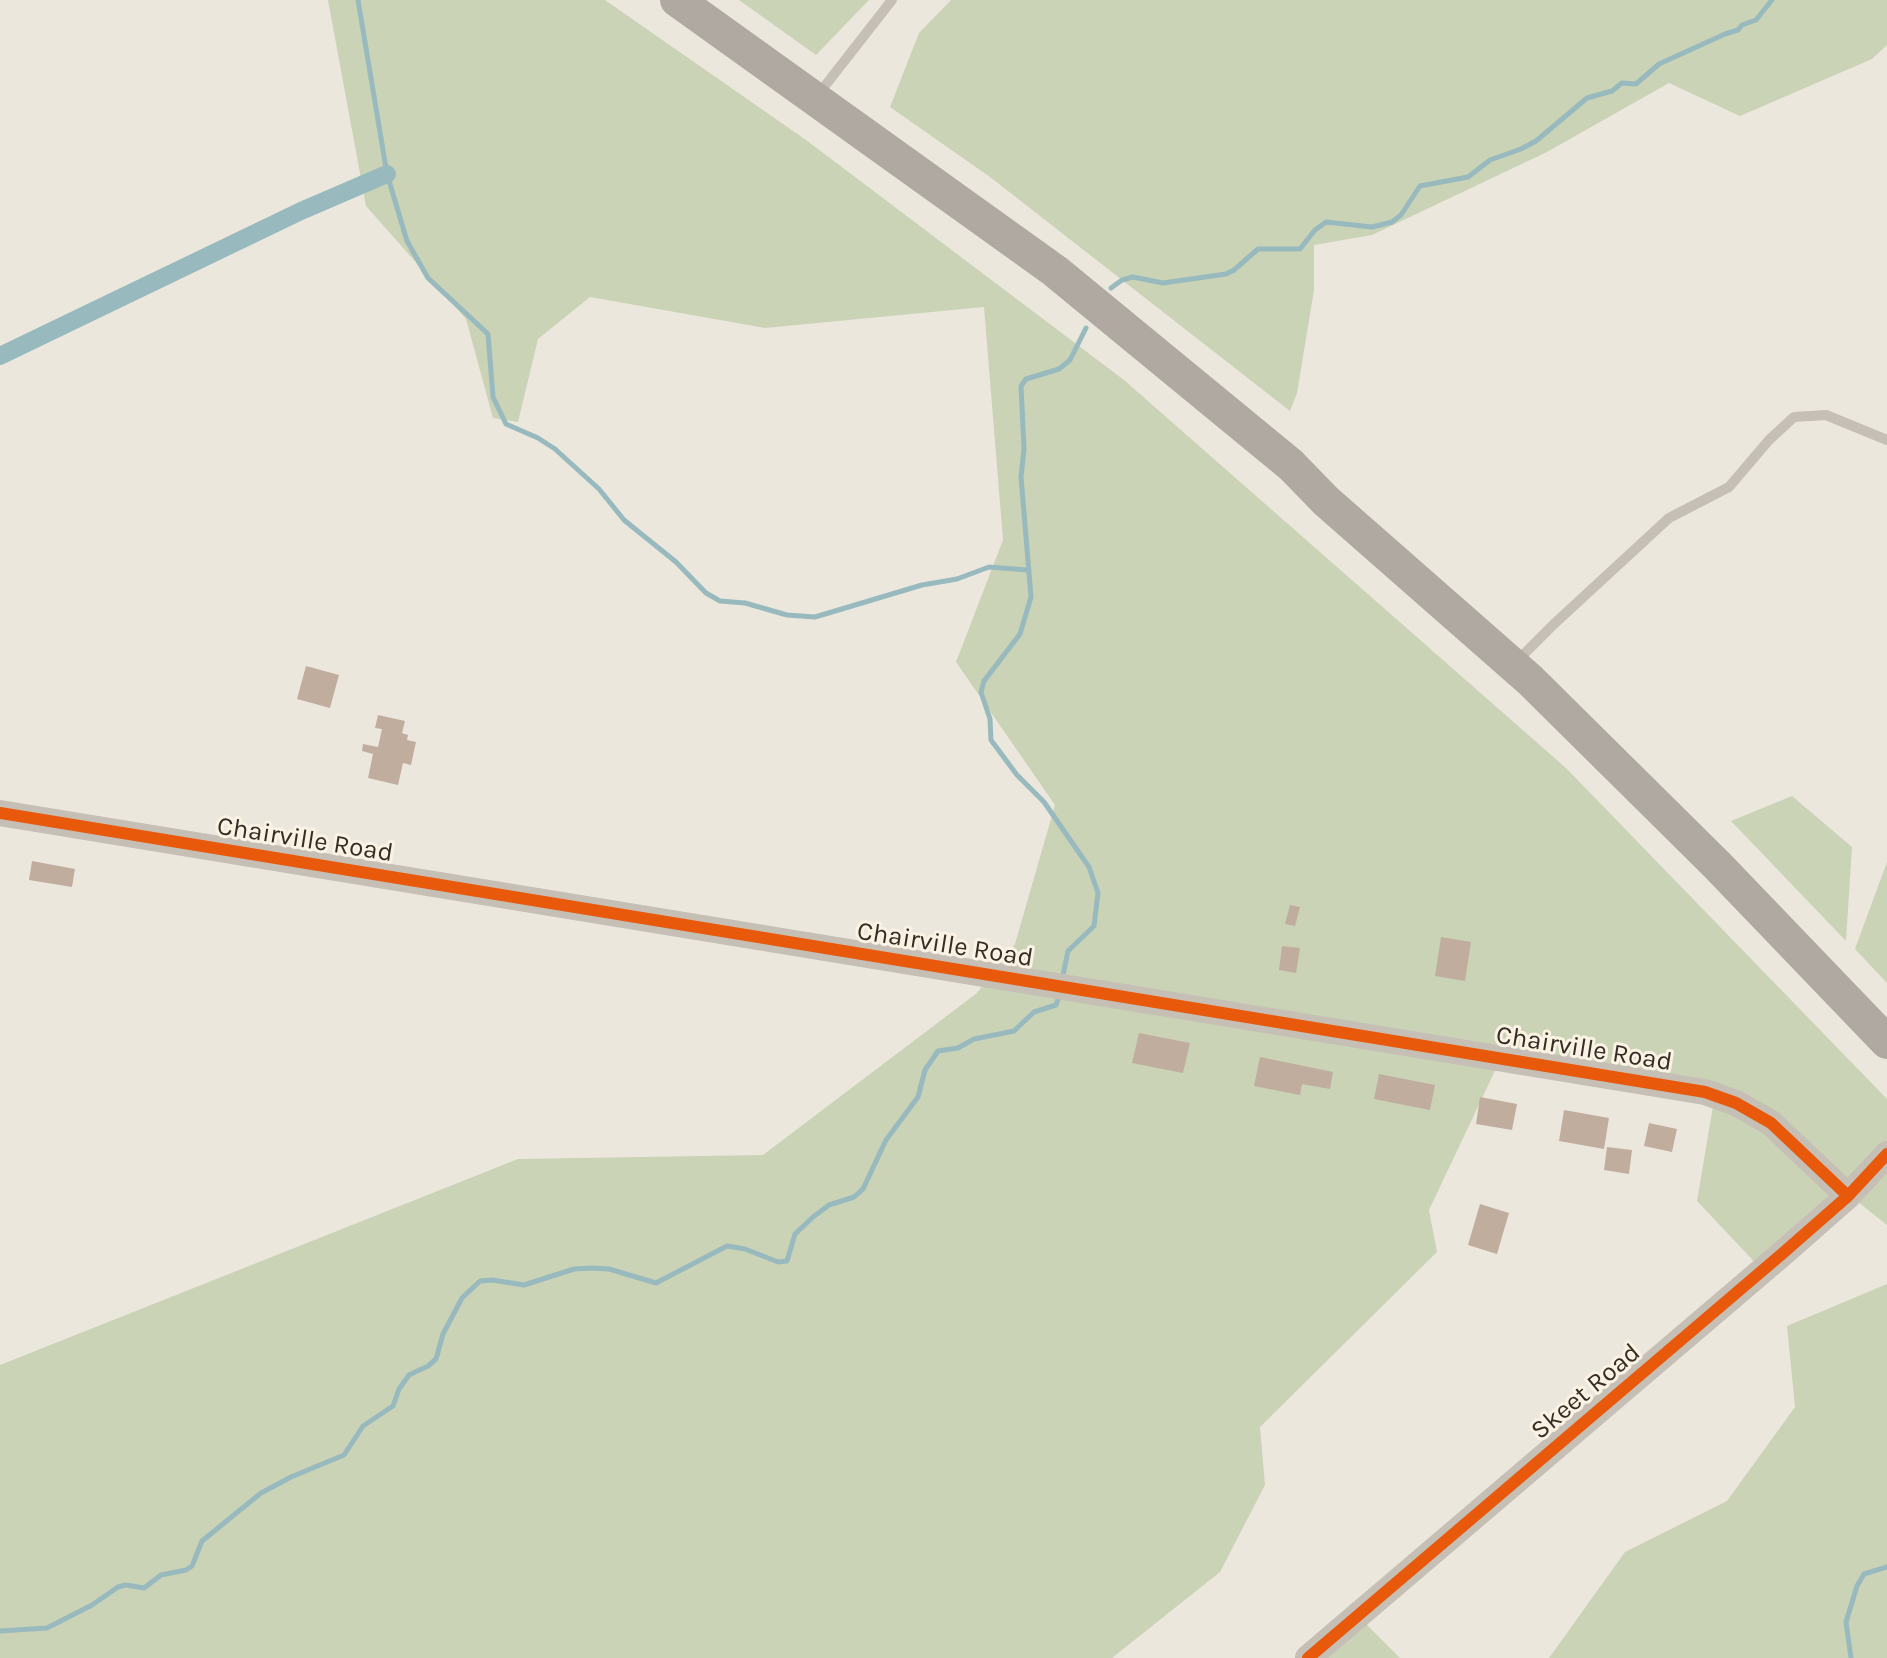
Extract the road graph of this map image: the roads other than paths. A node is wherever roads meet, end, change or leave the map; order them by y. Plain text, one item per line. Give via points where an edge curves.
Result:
1 (677, 0) edge
2 (892, 0) edge
3 (816, 98) junction
4 (1887, 440) edge
5 (1513, 666) junction
6 (0, 813) edge
7 (1887, 1042) edge
8 (1887, 1154) edge
9 (1848, 1196) junction
10 (1308, 1658) edge

1 - 3 highway
2 - 3 lane
3 - 5 highway via 1114,318 1291,465
4 - 5 lane via 1826,415 1794,417 1729,487 1669,518
5 - 7 highway via 1717,865
6 - 9 street, Chairville Road via 1705,1092 1771,1123
8 - 9 street, Skeet Road
9 - 10 street, Skeet Road

